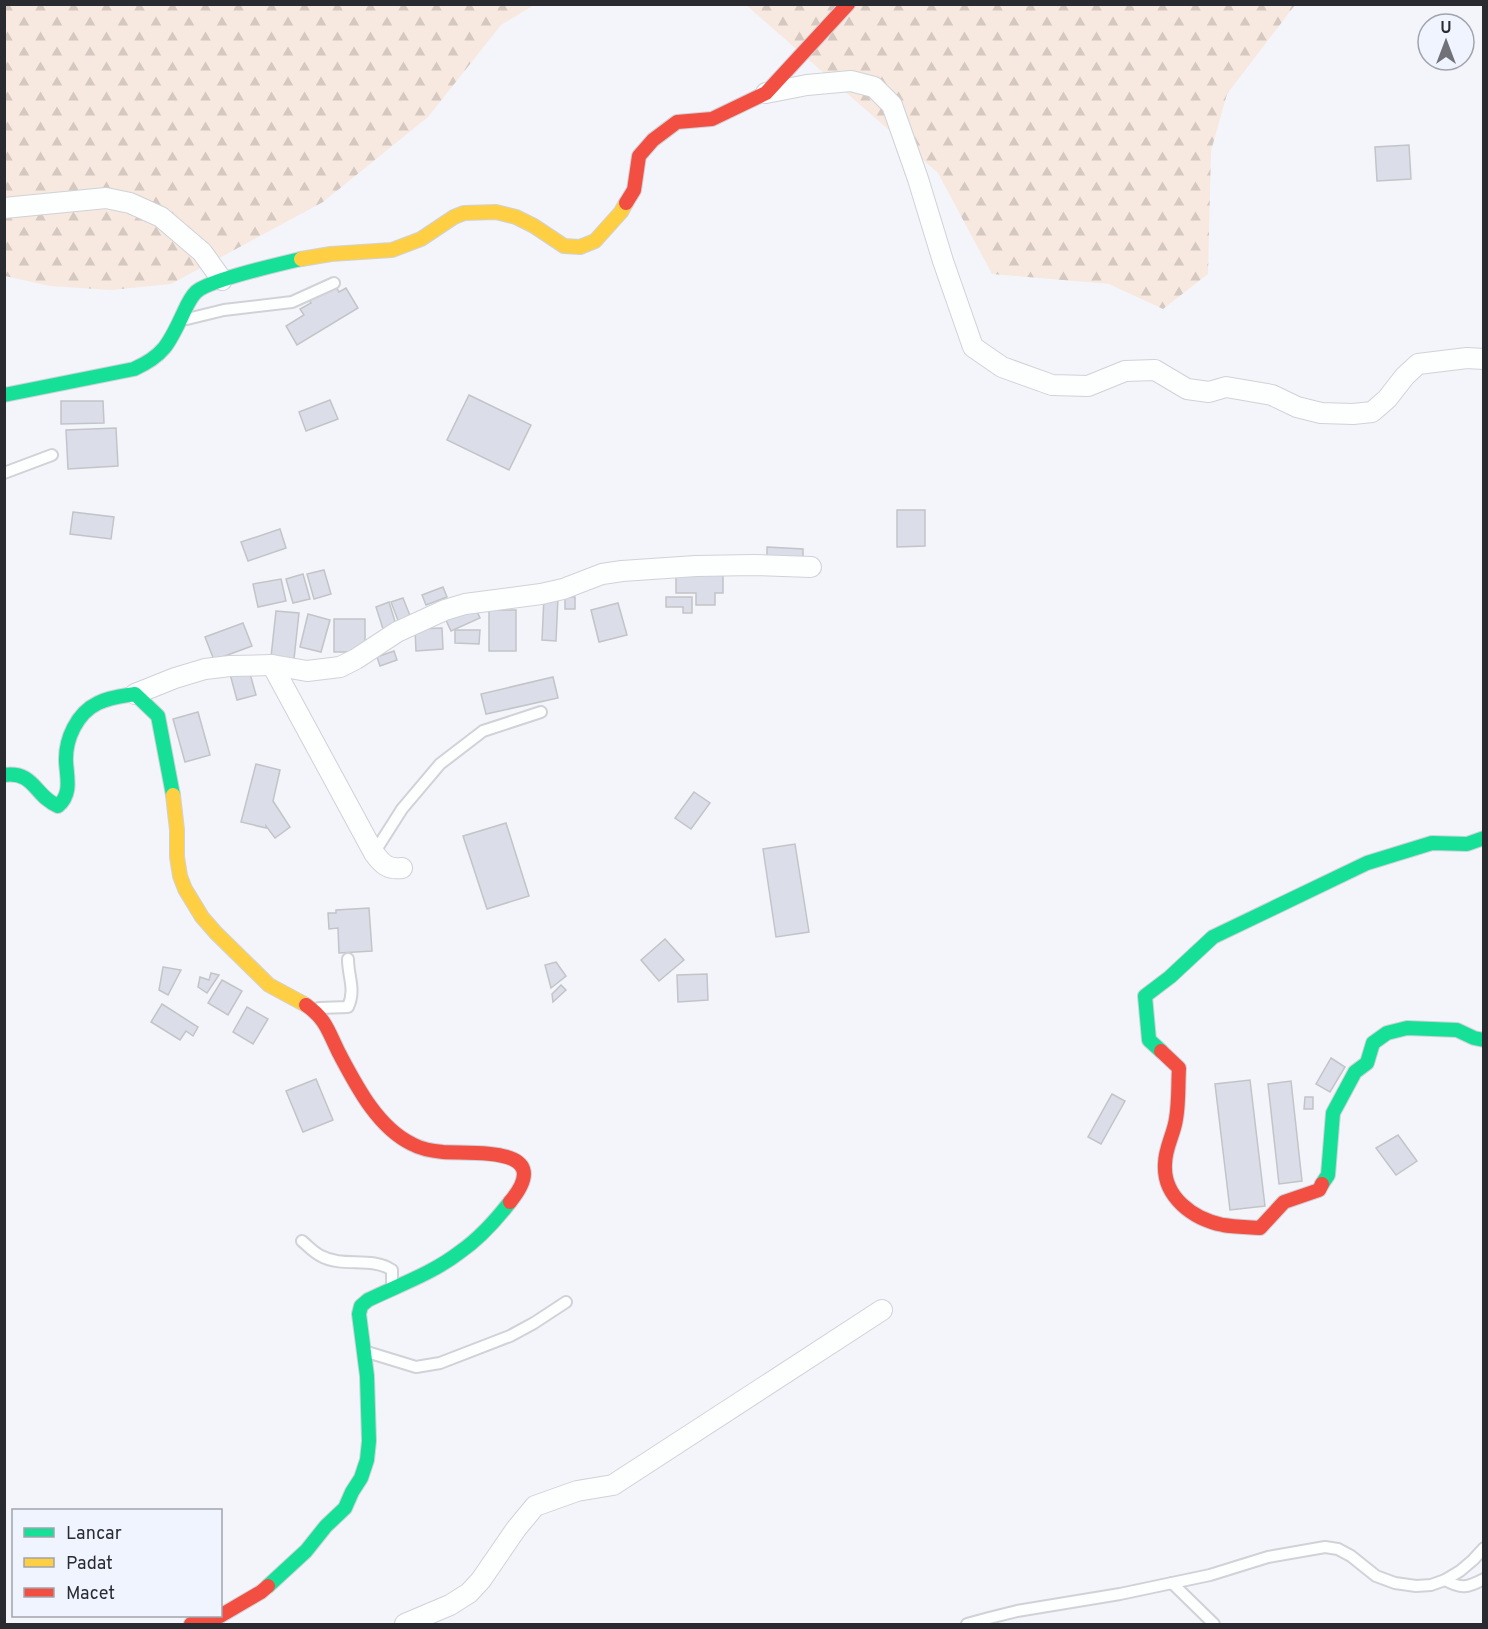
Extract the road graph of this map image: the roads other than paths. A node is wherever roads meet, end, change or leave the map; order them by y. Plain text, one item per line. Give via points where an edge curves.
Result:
1 (848, 4) edge
2 (766, 93) junction
3 (4, 208) edge
4 (222, 280) junction
5 (334, 283) dead end
6 (180, 320) junction
7 (1484, 359) edge
8 (4, 395) edge
9 (52, 455) dead end
10 (4, 473) edge
11 (811, 567) dead end
12 (272, 664) junction
13 (135, 694) junction
14 (541, 712) dead end
15 (4, 776) edge
16 (1484, 838) edge
17 (374, 853) junction
18 (402, 868) dead end
19 (348, 959) dead end
20 (310, 1008) junction
21 (1484, 1040) edge
22 (302, 1241) dead end
23 (392, 1287) junction
24 (566, 1302) dead end
25 (882, 1310) dead end
26 (364, 1351) junction
27 (1484, 1548) edge
28 (1484, 1579) edge
29 (1445, 1580) junction
30 (1172, 1583) junction
31 (222, 1615) edge
32 (216, 1617) edge
33 (191, 1624) edge
34 (405, 1624) edge
35 (967, 1624) edge
36 (1214, 1624) edge

1 - 2 street
2 - 4 street via 712,119 677,122 653,140 639,156 634,190 621,212 595,241 580,247 564,246 516,217 496,212 464,213 421,239 392,250 300,259
2 - 7 street via 851,81 874,87 892,105 973,347 1002,367 1052,385 1088,386 1125,371 1155,370 1187,389 1209,392 1226,387 1272,395 1321,413 1353,414 1372,412 1418,364
3 - 4 street via 106,198 130,203 161,217 202,252
4 - 6 street via 198,290
5 - 6 lane via 292,302
6 - 8 street via 164,349 150,362 134,369
9 - 10 lane
11 - 12 street via 696,566 603,574 564,589 445,610 397,632 340,667 307,671
12 - 13 street via 205,669
12 - 17 street
13 - 15 street via 94,704 70,732 66,752 67,793 58,806 25,777
13 - 20 street via 158,716 173,793 177,857 185,890 216,933 269,985
14 - 17 lane via 483,731 440,764 402,809
16 - 21 street via 1467,844 1432,843 1367,863 1213,937 1144,996 1149,1040 1179,1068 1176,1119 1164,1171 1168,1185 1182,1205 1201,1218 1223,1225 1260,1228 1284,1202 1319,1190 1328,1175 1333,1113 1355,1072 1366,1063 1373,1043 1407,1028 1457,1030
17 - 18 street via 386,867
19 - 20 lane via 352,981 348,1007
20 - 23 street via 324,1021 372,1110 398,1135 424,1149 508,1156 520,1163 525,1174 521,1189 504,1210 461,1252
22 - 23 lane via 321,1256 334,1260 384,1265 392,1270
23 - 26 street via 361,1306
24 - 26 lane via 510,1336 440,1363 416,1367
25 - 34 street via 613,1485 577,1491 535,1506 469,1593
26 - 31 street via 369,1412 367,1460 345,1508 261,1592
27 - 29 lane
28 - 29 lane via 1466,1587
29 - 30 lane via 1416,1586 1395,1583 1376,1576 1338,1549 1325,1547 1268,1557
30 - 35 lane
30 - 36 lane
32 - 33 street

